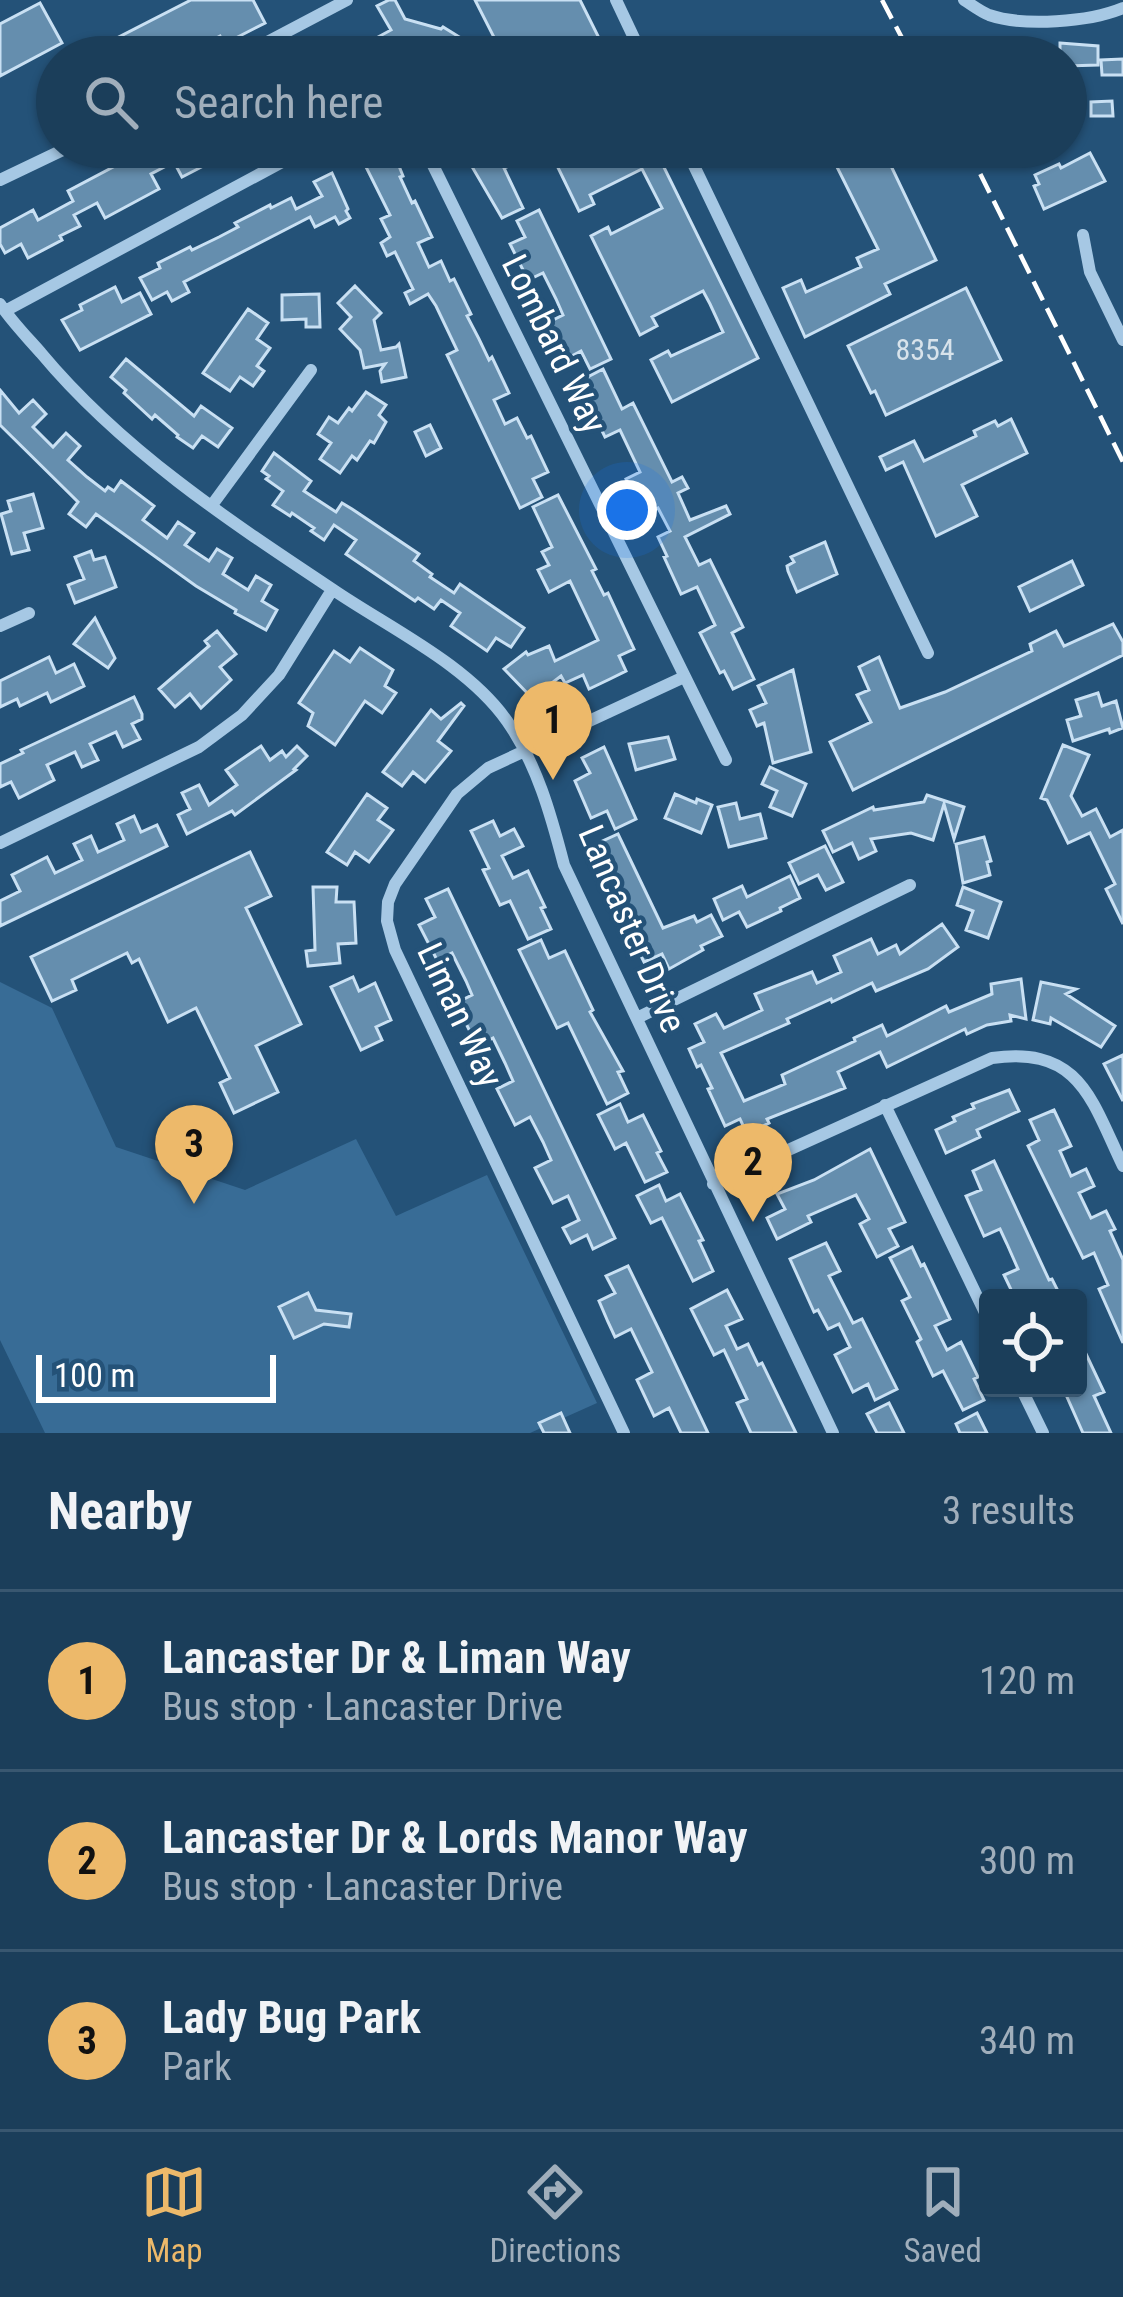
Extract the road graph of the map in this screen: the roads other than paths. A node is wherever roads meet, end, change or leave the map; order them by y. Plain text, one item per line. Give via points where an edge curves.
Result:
1 (347, 0) edge
2 (616, 0) edge
3 (964, 0) edge
4 (1123, 8) edge
5 (279, 36) edge
6 (633, 36) edge
7 (36, 163) edge
8 (270, 168) edge
9 (434, 168) edge
10 (695, 168) edge
11 (0, 180) edge
12 (1083, 236) dead end
13 (2, 308) edge
14 (1123, 340) edge
15 (311, 370) dead end
16 (212, 506) junction
17 (332, 590) junction
18 (29, 613) dead end
19 (0, 626) edge
20 (928, 652) dead end
21 (684, 677) junction
22 (523, 750) junction
23 (726, 760) dead end
24 (0, 843) edge
25 (910, 884) dead end
26 (637, 1018) junction
27 (885, 1105) junction
28 (1116, 1136) edge
29 (1123, 1166) edge
30 (713, 1184) junction
31 (979, 1300) edge
32 (1025, 1397) edge
33 (624, 1433) edge
34 (833, 1433) edge
35 (1042, 1433) edge

1 - 5 street
2 - 6 street
3 - 4 street via 991,15 1053,23
7 - 11 street
8 - 13 street
9 - 21 street, Lombard Way
10 - 20 street
12 - 14 street via 1090,272
13 - 16 street, Lancaster Drive via 113,430
15 - 16 street
16 - 17 street, Lancaster Drive
17 - 22 street, Lancaster Drive via 482,692
17 - 24 street via 279,674 242,715 199,747
18 - 19 street
21 - 22 street, Liman Way
21 - 23 street, Lombard Way
22 - 26 street, Lancaster Drive via 547,799 564,865
22 - 33 street, Liman Way via 457,794 395,884 387,921
25 - 26 street
26 - 30 street, Lancaster Drive
27 - 28 street via 992,1058 1043,1058 1078,1078
27 - 30 street
27 - 31 street
28 - 29 street
30 - 34 street, Lancaster Drive
32 - 35 street

